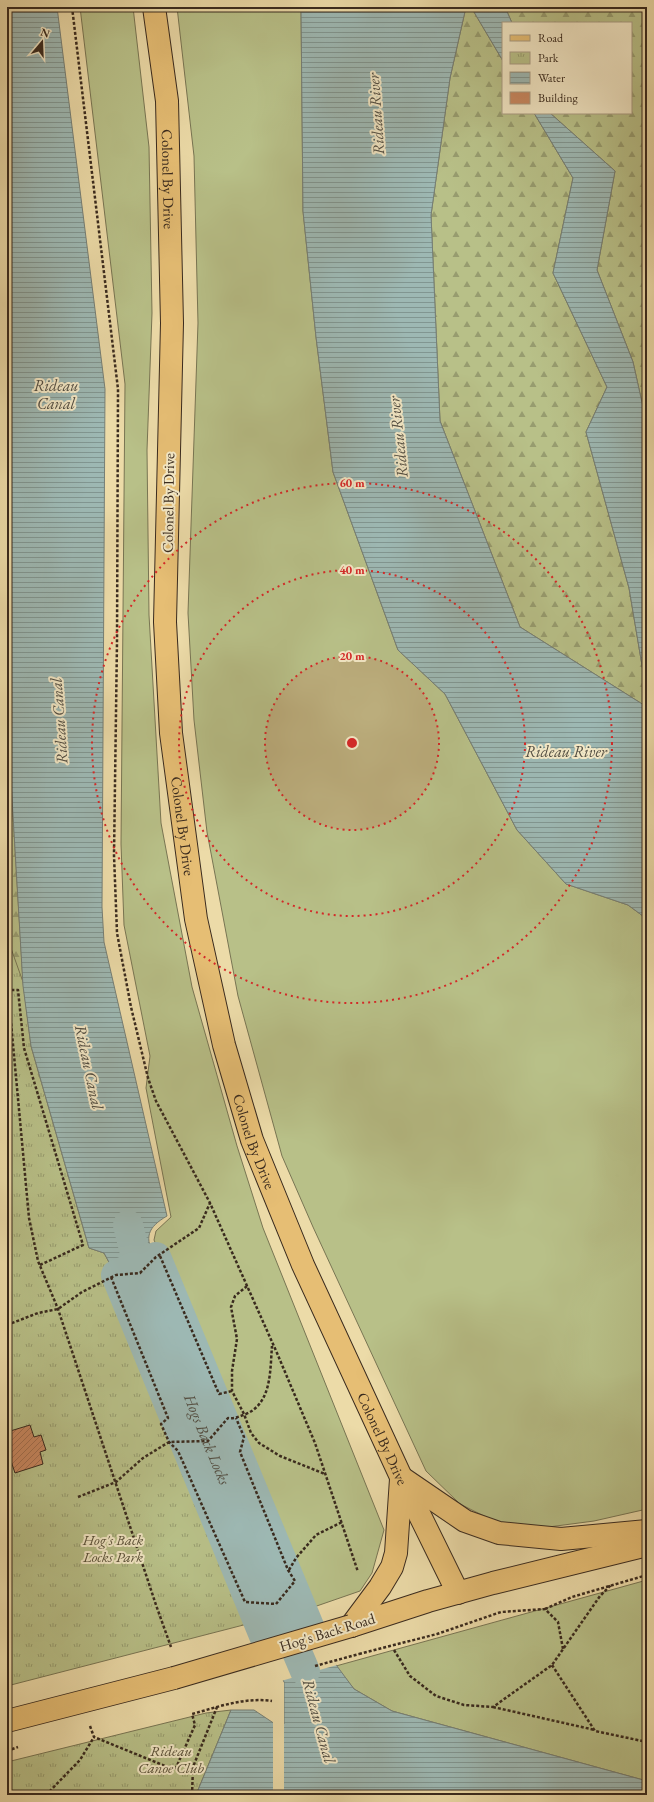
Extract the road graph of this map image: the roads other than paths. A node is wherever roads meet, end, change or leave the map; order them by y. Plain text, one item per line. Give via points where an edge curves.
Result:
1 (154, 7) edge
2 (401, 1477) junction
3 (647, 1532) edge
4 (647, 1545) edge
5 (458, 1593) junction
6 (351, 1626) junction
7 (7, 1721) edge

1 - 2 main road, Colonel By Drive via 167,101 172,315 165,622 172,733 196,919 224,1045 252,1140 302,1265
2 - 3 main road via 465,1521 499,1533 561,1539
2 - 5 main road, Colonel By Drive
2 - 6 main road via 396,1553 392,1567
4 - 5 main road, Hog's Back Road
5 - 6 main road, Hog's Back Road
6 - 7 main road, Hog's Back Road, bridge via 174,1678

